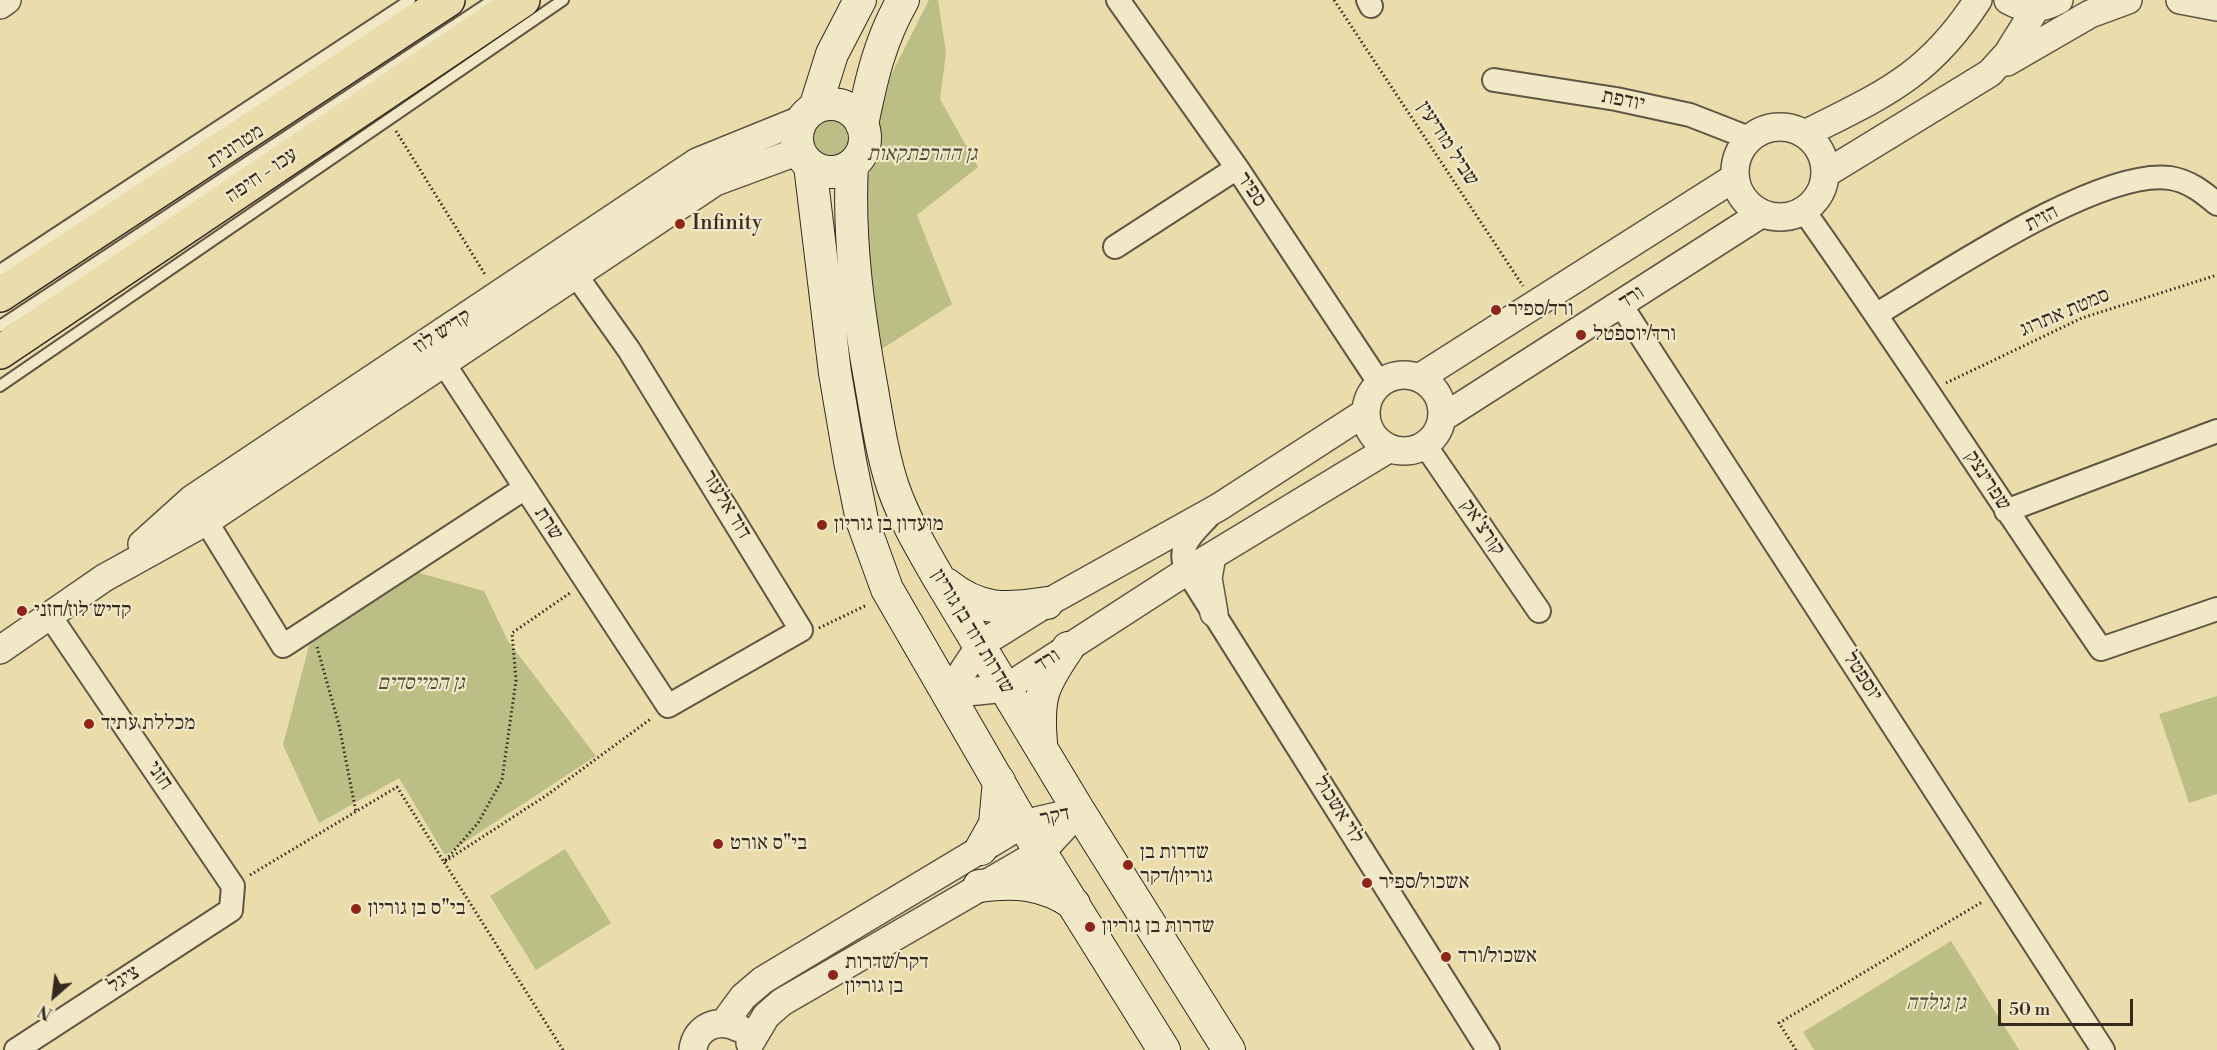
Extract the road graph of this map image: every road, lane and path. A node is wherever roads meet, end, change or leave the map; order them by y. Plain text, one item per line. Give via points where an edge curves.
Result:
1 (7, 0) edge
2 (410, 0) edge
3 (448, 0) edge
4 (493, 0) edge
5 (523, 0) edge
6 (563, 0) edge
7 (860, 0) edge
8 (903, 0) edge
9 (1118, 0) edge
10 (1334, 0) edge
11 (1966, 0) edge
12 (1978, 0) edge
13 (2008, 0) edge
14 (2128, 0) edge
15 (2180, 0) edge
16 (2048, 4) edge
17 (0, 5) edge
18 (2217, 7) edge
19 (1959, 29) junction
20 (1990, 72) junction
21 (1494, 80) dead end
22 (809, 114) junction
23 (388, 120) junction
24 (862, 125) junction
25 (1805, 134) junction
26 (1749, 138) junction
27 (805, 158) junction
28 (852, 165) junction
29 (1237, 168) junction
30 (1825, 174) junction
31 (1734, 178) junction
32 (2217, 204) edge
33 (1804, 211) junction
34 (1761, 214) junction
35 (1115, 247) dead end
36 (569, 265) junction
37 (0, 270) edge
38 (2217, 275) edge
39 (0, 295) edge
40 (499, 296) junction
41 (1536, 305) junction
42 (1621, 305) junction
43 (1877, 314) junction
44 (0, 326) edge
45 (0, 352) edge
46 (436, 352) junction
47 (1419, 378) junction
48 (1380, 384) junction
49 (0, 386) edge
50 (1929, 391) junction
51 (1366, 412) junction
52 (1442, 418) junction
53 (2217, 432) edge
54 (1425, 445) junction
55 (1390, 448) junction
56 (525, 488) junction
57 (1219, 507) junction
58 (200, 510) junction
59 (2006, 511) junction
60 (1212, 556) junction
61 (1187, 571) junction
62 (938, 578) junction
63 (587, 582) junction
64 (887, 589) junction
65 (1047, 603) junction
66 (2217, 609) edge
67 (1539, 611) dead end
68 (1214, 613) junction
69 (50, 616) junction
70 (311, 628) junction
71 (801, 630) junction
72 (981, 644) junction
73 (1068, 648) junction
74 (0, 650) edge
75 (1006, 688) junction
76 (948, 694) junction
77 (668, 706) junction
78 (1042, 747) junction
79 (999, 781) junction
80 (1079, 811) junction
81 (356, 812) junction
82 (1023, 824) junction
83 (981, 849) junction
84 (1041, 852) junction
85 (444, 862) junction
86 (233, 886) junction
87 (979, 886) junction
88 (2000, 891) junction
89 (1074, 904) junction
90 (724, 1023) junction
91 (751, 1047) edge
92 (16, 1050) edge
93 (563, 1050) edge
94 (693, 1050) edge
95 (1164, 1050) edge
96 (1229, 1050) edge
97 (1488, 1050) edge
98 (1796, 1050) edge
99 (2103, 1050) edge

1 - 17 street
2 - 37 lane
3 - 39 highway
4 - 44 lane, מטרונית
5 - 45 highway, עכו - חיפה
6 - 23 lane
7 - 22 main road via 832,54
8 - 24 main road via 874,63
9 - 29 street, ספיר
10 - 41 path, שביל מודיעין
11 - 19 street
12 - 19 street
13 - 16 street via 2022,7
14 - 20 street via 2090,14
15 - 18 street
16 - 20 street
19 - 25 street via 1920,70 1884,94
20 - 30 street
21 - 26 street, יודפת via 1690,115
22 - 24 main road via 837,105 856,116
22 - 27 main road via 797,134
22 - 36 street, קדיש לוז via 697,162
23 - 40 path
23 - 49 lane
24 - 28 main road via 864,147
25 - 26 street via 1776,126
25 - 30 street via 1823,159
26 - 31 street via 1734,163
27 - 28 main road via 831,172
27 - 36 street, קדיש לוז via 715,182
27 - 64 main road via 850,461 862,520
28 - 62 main road, שדרות דוד בן גוריון via 849,214 853,256 882,443 898,497
29 - 35 street
29 - 48 street, ספיר
30 - 33 street via 1815,202
31 - 34 street via 1739,193
31 - 41 street
32 - 43 street, הזית via 2198,188 2169,178 2110,186 2039,219
33 - 34 street via 1783,217
33 - 43 street, שפרינצק
34 - 42 street, ורד
36 - 40 street, קדיש לוז
36 - 46 street, קדיש לוז
36 - 71 street, דוד אלעזר via 629,350
38 - 50 path, סמטת אתרוג via 2082,318
40 - 46 street, קדיש לוז
41 - 47 street
42 - 52 street, ורד
42 - 88 street, יוספטל
43 - 50 street, שפרינצק
46 - 56 street, שרת
46 - 58 street, קדיש לוז
47 - 48 street via 1399,375
47 - 52 street via 1437,394
48 - 51 street via 1373,391
50 - 59 street, שפרינצק
51 - 55 street via 1372,434
51 - 57 street
52 - 54 street via 1434,438
53 - 59 street
54 - 55 street via 1408,451
54 - 67 street, קורצ'אק
55 - 60 street, ורד
56 - 63 street, שרת
56 - 70 street
57 - 61 street via 1185,542 1182,554
57 - 65 street
58 - 69 street, קדיש לוז
58 - 70 street via 283,646
59 - 66 street, שפרינצק via 2101,650
60 - 61 street, ורד
60 - 68 street via 1208,578
61 - 68 street, לוי אשכול
61 - 73 street, ורד
62 - 65 main road via 963,598 990,607
62 - 72 main road, שדרות דוד בן גוריון
63 - 77 street, שרת
63 - 85 path via 512,633 516,680 502,780 478,824
64 - 71 path via 868,604 815,630
64 - 76 main road
65 - 72 street
68 - 97 street, לוי אשכול
69 - 74 street, קדיש לוז
69 - 86 street, חזני
70 - 81 path via 339,725
71 - 77 street
72 - 75 main road, שדרות דוד בן גוריון
72 - 76 street
73 - 75 street, ורד
73 - 78 main road via 1041,696
75 - 76 street, ורד
75 - 78 main road, שדרות דוד בן גוריון
76 - 79 main road
77 - 85 path via 547,795
78 - 80 main road, שדרות דוד בן גוריון
79 - 82 main road
79 - 83 main road via 995,824
80 - 82 street, דקר
80 - 84 street, דקר
80 - 96 main road, שדרות דוד בן גוריון
81 - 85 path via 397,787
81 - 86 path
82 - 83 street, דקר
82 - 84 main road
83 - 90 street, דקר via 763,980
84 - 87 street, דקר
84 - 89 main road
85 - 93 path
86 - 92 street, ציגל via 231,910
87 - 89 main road via 1040,886
87 - 91 street, דקר via 782,1002 766,1016
88 - 98 path via 1779,1023
88 - 99 street, יוספטל
89 - 95 main road
90 - 91 street via 741,1029
90 - 94 street via 705,1028

